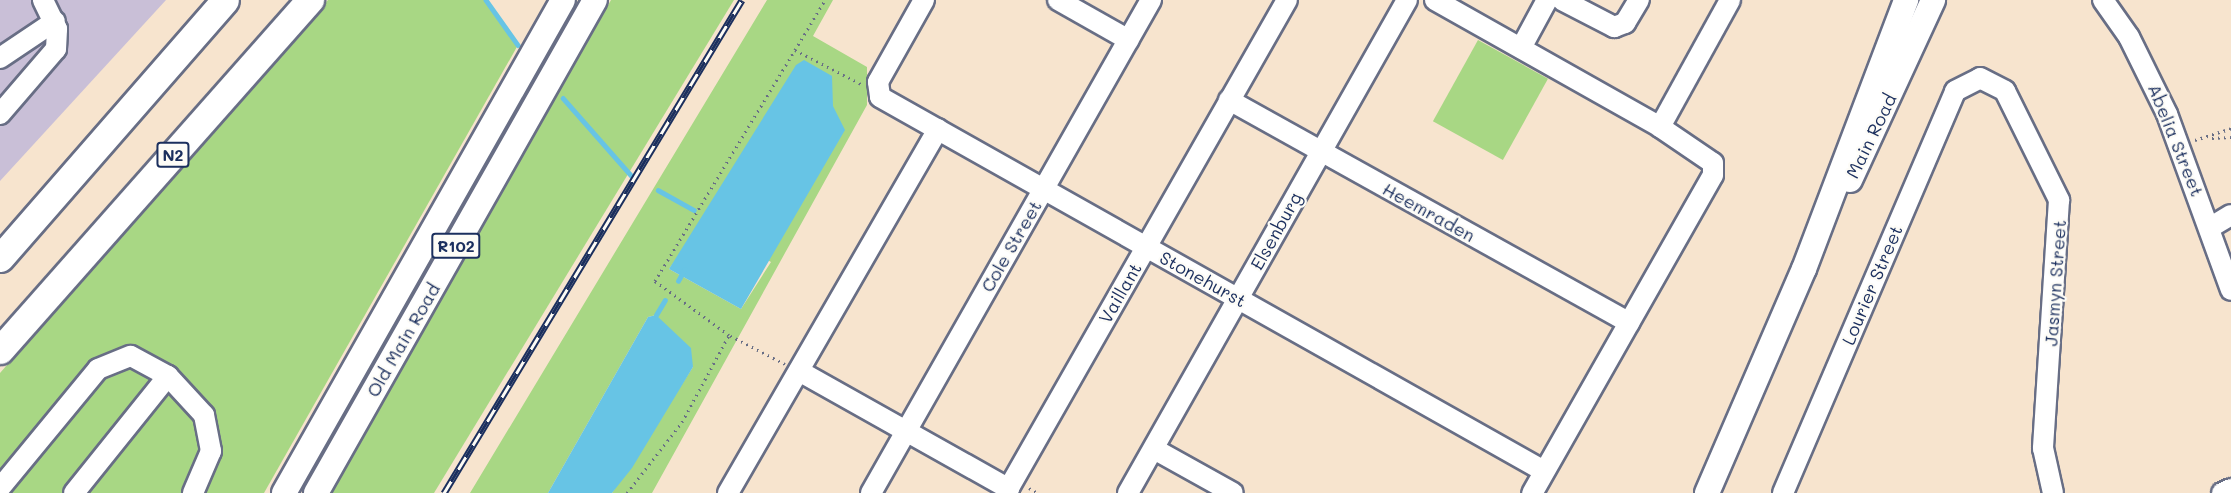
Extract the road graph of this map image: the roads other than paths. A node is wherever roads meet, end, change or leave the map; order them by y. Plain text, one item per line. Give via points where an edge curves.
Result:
1 (43, 0) edge
2 (225, 0) edge
3 (310, 0) edge
4 (563, 0) edge
5 (595, 0) edge
6 (924, 0) edge
7 (1058, 0) edge
8 (1151, 0) edge
9 (1287, 0) edge
10 (1407, 0) edge
11 (1435, 0) edge
12 (1547, 0) edge
13 (1562, 0) edge
14 (1639, 0) edge
15 (1730, 0) edge
16 (1906, 0) edge
17 (1933, 0) edge
18 (2103, 0) edge
19 (55, 21) junction
20 (1129, 40) junction
21 (1521, 48) junction
22 (0, 58) edge
23 (1966, 82) joint
24 (1229, 100) junction
25 (0, 114) edge
26 (1660, 127) junction
27 (938, 129) junction
28 (1321, 151) junction
29 (1044, 189) junction
30 (2231, 215) edge
31 (2211, 227) junction
32 (1146, 246) junction
33 (0, 258) edge
34 (1804, 269) junction
35 (2231, 290) edge
36 (1238, 298) junction
37 (1629, 323) junction
38 (0, 350) edge
39 (799, 371) junction
40 (168, 376) junction
41 (906, 431) junction
42 (1154, 449) junction
43 (1544, 471) junction
44 (0, 488) edge
45 (2231, 489) edge
46 (1007, 491) edge
47 (74, 493) edge
48 (193, 493) edge
49 (284, 493) edge
50 (316, 493) edge
51 (728, 493) edge
52 (871, 493) edge
53 (1128, 493) edge
54 (1233, 493) edge
55 (1532, 493) edge
56 (1707, 493) edge
57 (1783, 493) edge
58 (2053, 493) edge
59 (2222, 493) edge

1 - 19 street
2 - 33 highway
3 - 38 highway, N2
4 - 49 main road, Old Main Road / R102
5 - 50 main road, Old Main Road / R102
6 - 27 street, Stonehurst via 879,85
7 - 20 street
8 - 20 street, Cole Street
9 - 24 street, Vaillant
10 - 28 street, Elsenburg
11 - 21 street
12 - 21 street
13 - 14 street via 1614,27 1625,22
15 - 26 street
16 - 34 main road, Main Road via 1837,171
17 - 34 main road, Main Road
18 - 31 street, Abelia Street via 2139,54 2179,141
19 - 22 street
19 - 25 street via 52,57
20 - 29 street, Cole Street
21 - 26 street
23 - 57 street, Lourier Street via 1955,91
23 - 58 street, Jasmyn Street via 1987,79 2005,91 2059,200 2043,448
24 - 28 street, Heemraden
24 - 32 street, Vaillant
26 - 37 street via 1705,154 1713,176
27 - 29 street, Stonehurst
27 - 39 street
28 - 36 street, Elsenburg
28 - 37 street, Heemraden
29 - 32 street, Stonehurst
29 - 41 street, Cole Street
30 - 31 street
31 - 35 street, Abelia Street
32 - 36 street, Stonehurst
32 - 46 street, Vaillant
34 - 56 main road, Main Road
36 - 42 street, Elsenburg
36 - 43 street, Stonehurst
37 - 43 street
39 - 41 street
39 - 51 street
40 - 44 street via 131,356 109,361
40 - 47 street
40 - 48 street via 195,401 210,429 208,467
41 - 46 street
41 - 52 street, Cole Street
42 - 53 street, Elsenburg
42 - 54 street
43 - 55 street
45 - 59 street

